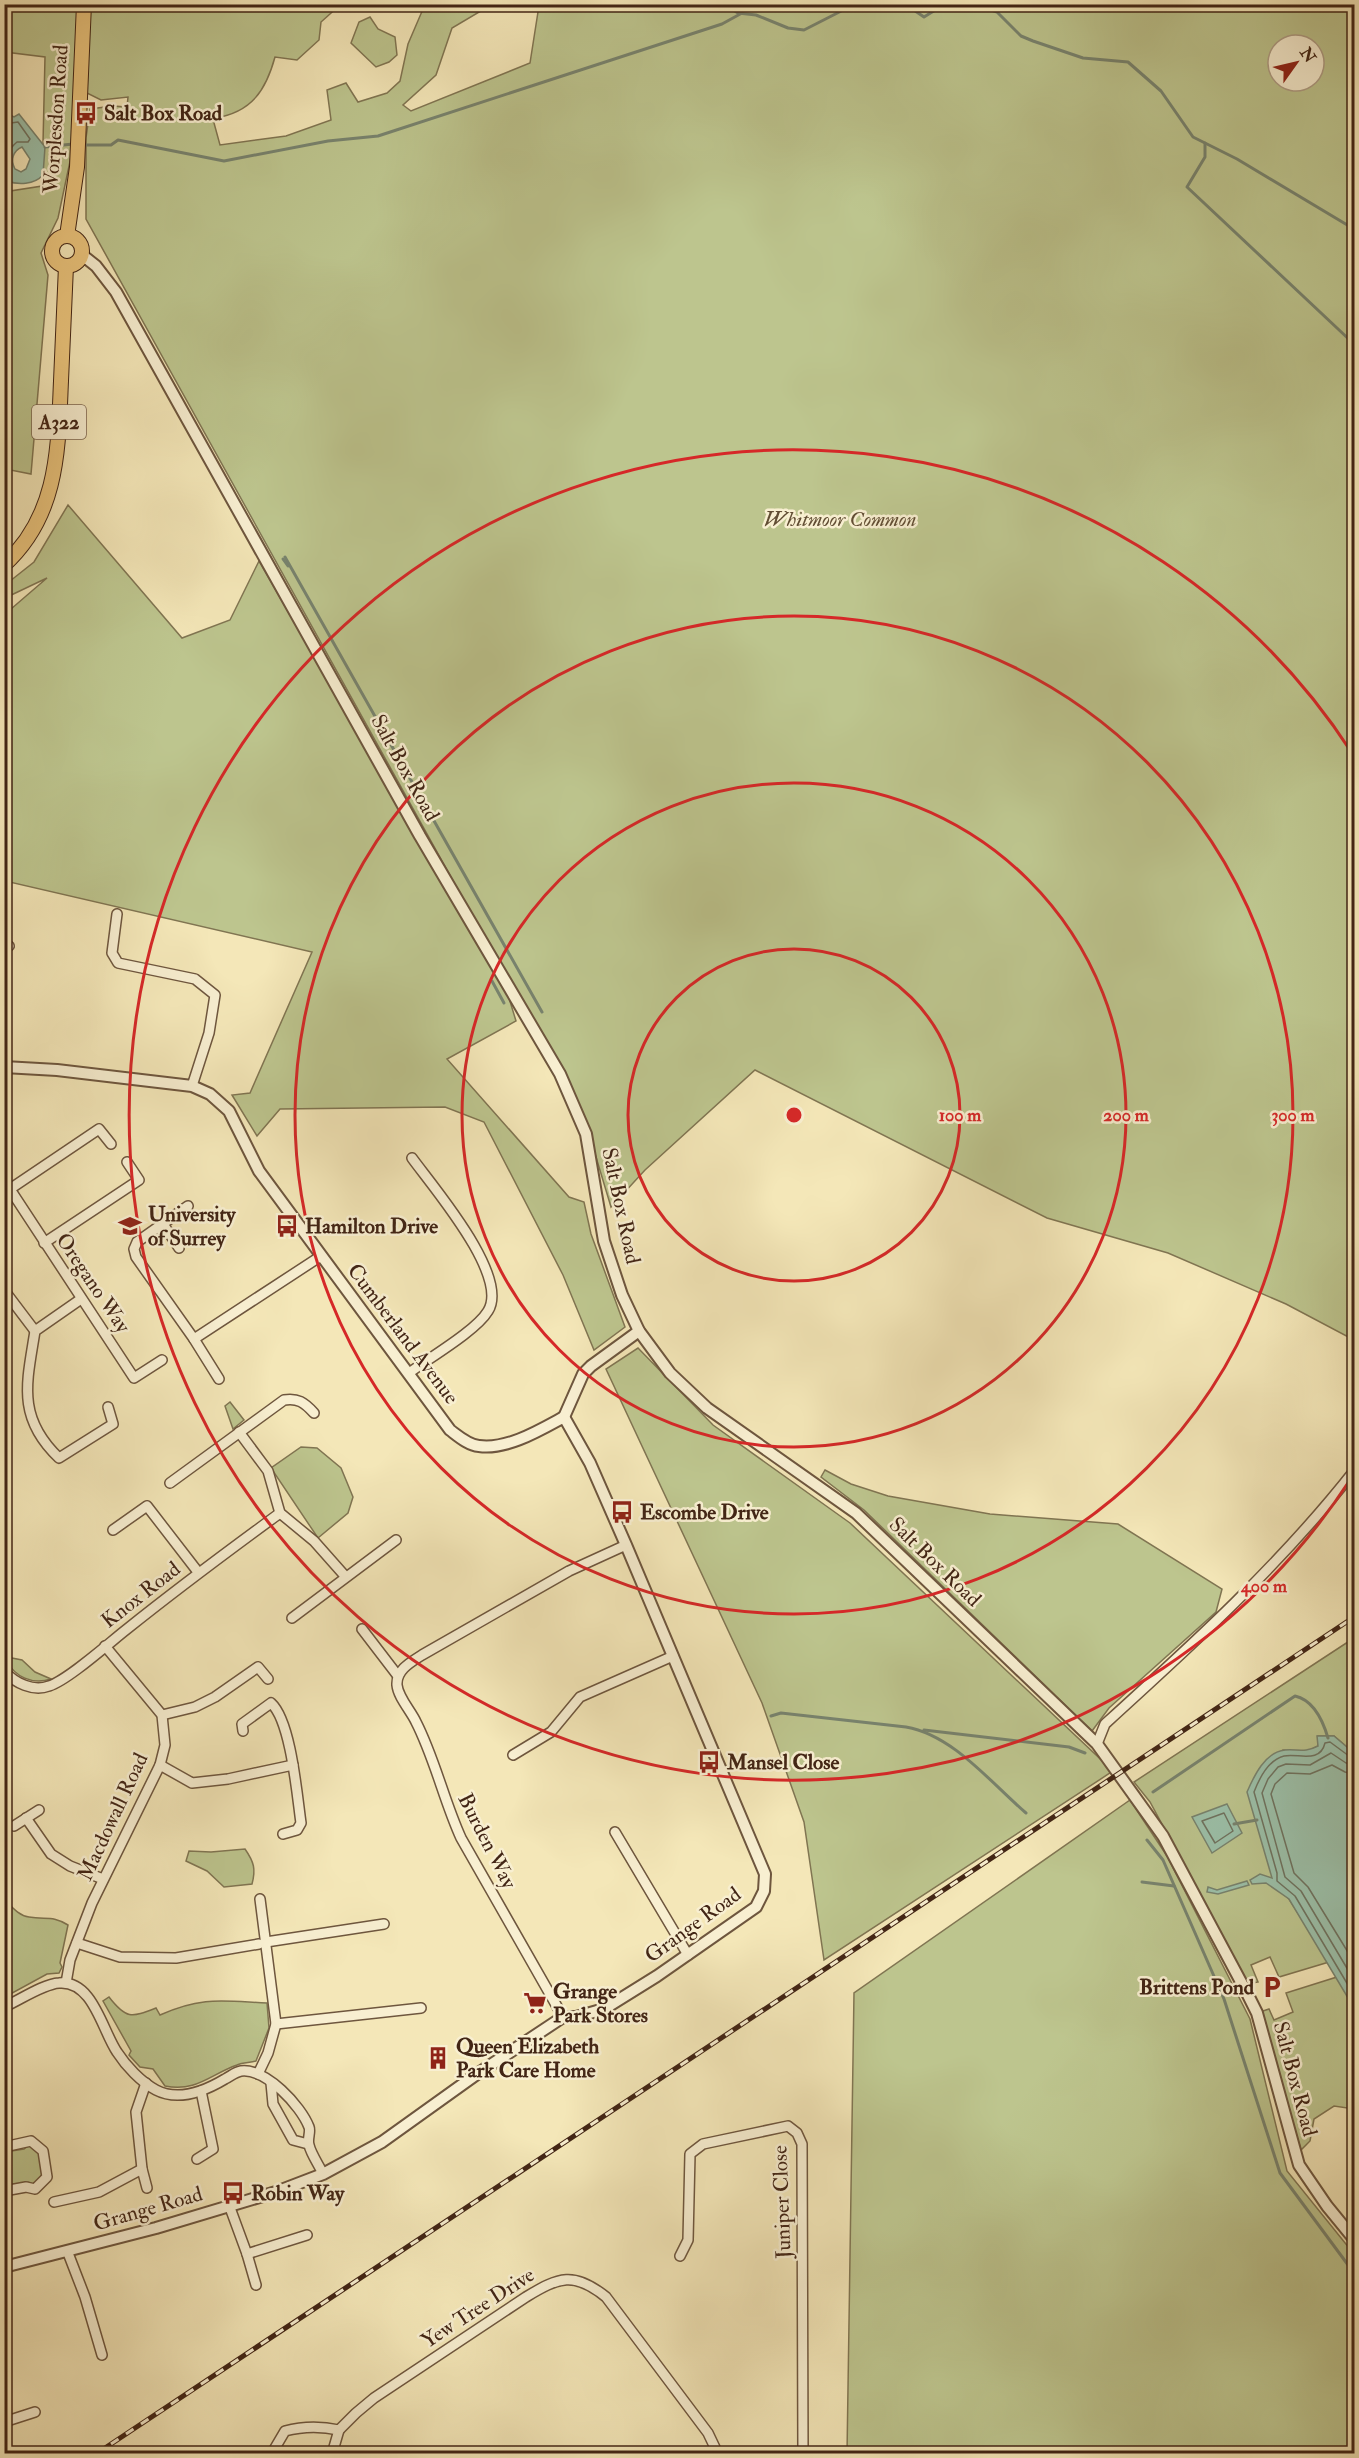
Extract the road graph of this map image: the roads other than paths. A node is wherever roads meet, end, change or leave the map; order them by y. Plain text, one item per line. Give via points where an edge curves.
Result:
1 (84, 4) edge
2 (67, 236) junction
3 (81, 254) junction
4 (66, 266) junction
5 (4, 565) edge
6 (117, 914) dead end
7 (4, 1067) edge
8 (192, 1086) junction
9 (111, 1144) dead end
10 (412, 1158) dead end
11 (127, 1162) dead end
12 (4, 1180) edge
13 (10, 1189) junction
14 (188, 1206) dead end
15 (163, 1224) junction
16 (44, 1243) junction
17 (179, 1248) dead end
18 (321, 1256) junction
19 (4, 1290) edge
20 (81, 1299) junction
21 (35, 1331) junction
22 (639, 1331) junction
23 (194, 1339) junction
24 (162, 1360) dead end
25 (409, 1373) junction
26 (219, 1379) dead end
27 (108, 1407) dead end
28 (314, 1413) dead end
29 (564, 1417) junction
30 (239, 1432) junction
31 (1354, 1471) edge
32 (170, 1483) dead end
33 (280, 1513) junction
34 (113, 1530) dead end
35 (396, 1540) dead end
36 (626, 1545) junction
37 (198, 1572) junction
38 (345, 1576) junction
39 (292, 1618) dead end
40 (362, 1629) dead end
41 (105, 1646) junction
42 (673, 1656) junction
43 (4, 1671) edge
44 (398, 1676) junction
45 (267, 1679) dead end
46 (162, 1715) junction
47 (243, 1731) dead end
48 (1097, 1744) junction
49 (513, 1755) dead end
50 (160, 1765) junction
51 (292, 1765) junction
52 (39, 1810) dead end
53 (26, 1818) junction
54 (14, 1826) dead end
55 (615, 1832) dead end
56 (283, 1834) dead end
57 (104, 1879) junction
58 (260, 1899) dead end
59 (384, 1924) dead end
60 (76, 1943) junction
61 (263, 1943) junction
62 (688, 1955) junction
63 (66, 1983) junction
64 (4, 2007) edge
65 (421, 2008) dead end
66 (563, 2017) junction
67 (276, 2024) junction
68 (258, 2074) junction
69 (146, 2083) junction
70 (271, 2083) junction
71 (201, 2091) junction
72 (308, 2144) junction
73 (4, 2147) edge
74 (197, 2159) dead end
75 (142, 2169) junction
76 (323, 2174) junction
77 (147, 2188) dead end
78 (4, 2191) edge
79 (54, 2202) dead end
80 (230, 2205) junction
81 (307, 2235) dead end
82 (1354, 2239) edge
83 (68, 2253) junction
84 (247, 2254) junction
85 (680, 2256) dead end
86 (4, 2267) edge
87 (256, 2285) dead end
88 (102, 2355) dead end
89 (35, 2412) dead end
90 (4, 2422) edge
91 (339, 2430) junction
92 (276, 2454) edge
93 (332, 2454) edge
94 (718, 2454) edge
95 (803, 2454) edge

1 - 2 main road, Worplesdon Road via 78,152
2 - 3 main road via 80,244
2 - 4 main road via 54,243 52,253 57,262
3 - 4 main road via 74,264
3 - 22 street, Salt Box Road via 116,292 420,836 560,1074 586,1134 604,1241
4 - 5 main road, A322 via 57,459 41,514 24,543
6 - 8 street via 112,953 118,963 195,979 214,995 209,1033
7 - 8 street, Cumberland Avenue
8 - 18 street, Cumberland Avenue via 210,1094 229,1111 259,1172
9 - 13 street via 99,1129
10 - 25 street via 475,1245 492,1293 491,1305 479,1322
11 - 16 street via 139,1180
12 - 13 street, Oregano Way
13 - 16 street, Oregano Way
14 - 15 street
15 - 17 street
15 - 23 street via 137,1242 136,1257
16 - 20 street, Oregano Way
18 - 23 street
18 - 25 street, Cumberland Avenue
19 - 21 street
20 - 21 street
20 - 24 street, Oregano Way via 135,1378
21 - 27 street via 26,1392 33,1422 48,1448 59,1458 113,1424
22 - 29 street via 583,1374
22 - 48 street, Salt Box Road via 670,1373 707,1408 856,1513
23 - 26 street
25 - 29 street, Cumberland Avenue via 450,1430 478,1447 517,1439
28 - 30 street via 295,1398 284,1400
29 - 36 street, Grange Road via 590,1463
30 - 32 street
30 - 33 street via 268,1471
31 - 48 street via 1282,1556 1221,1618 1105,1724
33 - 37 street, Knox Road
33 - 38 street via 314,1541
34 - 37 street, Knox Road via 147,1506
35 - 38 street
36 - 42 street, Grange Road
36 - 44 street via 569,1571 422,1655
37 - 41 street, Knox Road
38 - 39 street
40 - 44 street
41 - 43 street, Knox Road via 49,1687 30,1688
41 - 46 street
42 - 49 street via 580,1697 551,1732
42 - 62 street, Grange Road via 765,1874 764,1891 756,1907
44 - 66 street, Burden Way via 397,1686 417,1724 461,1838
45 - 46 street via 258,1667 195,1707
46 - 50 street, Macdowall Road via 165,1745
47 - 51 street via 242,1724 271,1703 280,1711
48 - 82 street, Salt Box Road via 1160,1830 1248,1995 1257,2013 1299,2165
50 - 51 street via 192,1783
50 - 57 street, Macdowall Road
51 - 56 street via 301,1823 297,1830
52 - 53 street
53 - 54 street
53 - 57 street via 51,1854
55 - 62 street
57 - 60 street, Macdowall Road
58 - 61 street
59 - 61 street
60 - 61 street via 120,1957 166,1958
60 - 63 street, Macdowall Road
61 - 67 street
62 - 66 street, Grange Road via 604,2009
63 - 64 street via 48,1985
63 - 69 street via 87,1996 117,2052
65 - 67 street
66 - 76 street, Grange Road via 382,2142
67 - 68 street
68 - 70 street
68 - 71 street via 241,2071
69 - 71 street via 167,2095 185,2096
69 - 75 street via 136,2112
70 - 72 street via 287,2094 310,2128
70 - 72 street via 273,2104 293,2140
71 - 74 street via 213,2149
72 - 76 street
73 - 78 street via 31,2140 43,2151 47,2177 35,2189
75 - 77 street
75 - 79 street via 99,2192
76 - 80 street, Grange Road
80 - 83 street, Grange Road
80 - 84 street
81 - 84 street
83 - 86 street, Grange Road
83 - 88 street
84 - 87 street
85 - 95 street, Juniper Close via 688,2240 690,2154 703,2144 788,2126 797,2133 802,2144
89 - 90 street
91 - 92 street via 300,2427 285,2431 275,2448
91 - 93 street, Yew Tree Drive
91 - 94 street, Yew Tree Drive via 374,2398 526,2296 551,2282 570,2279 591,2284 606,2297 708,2433

